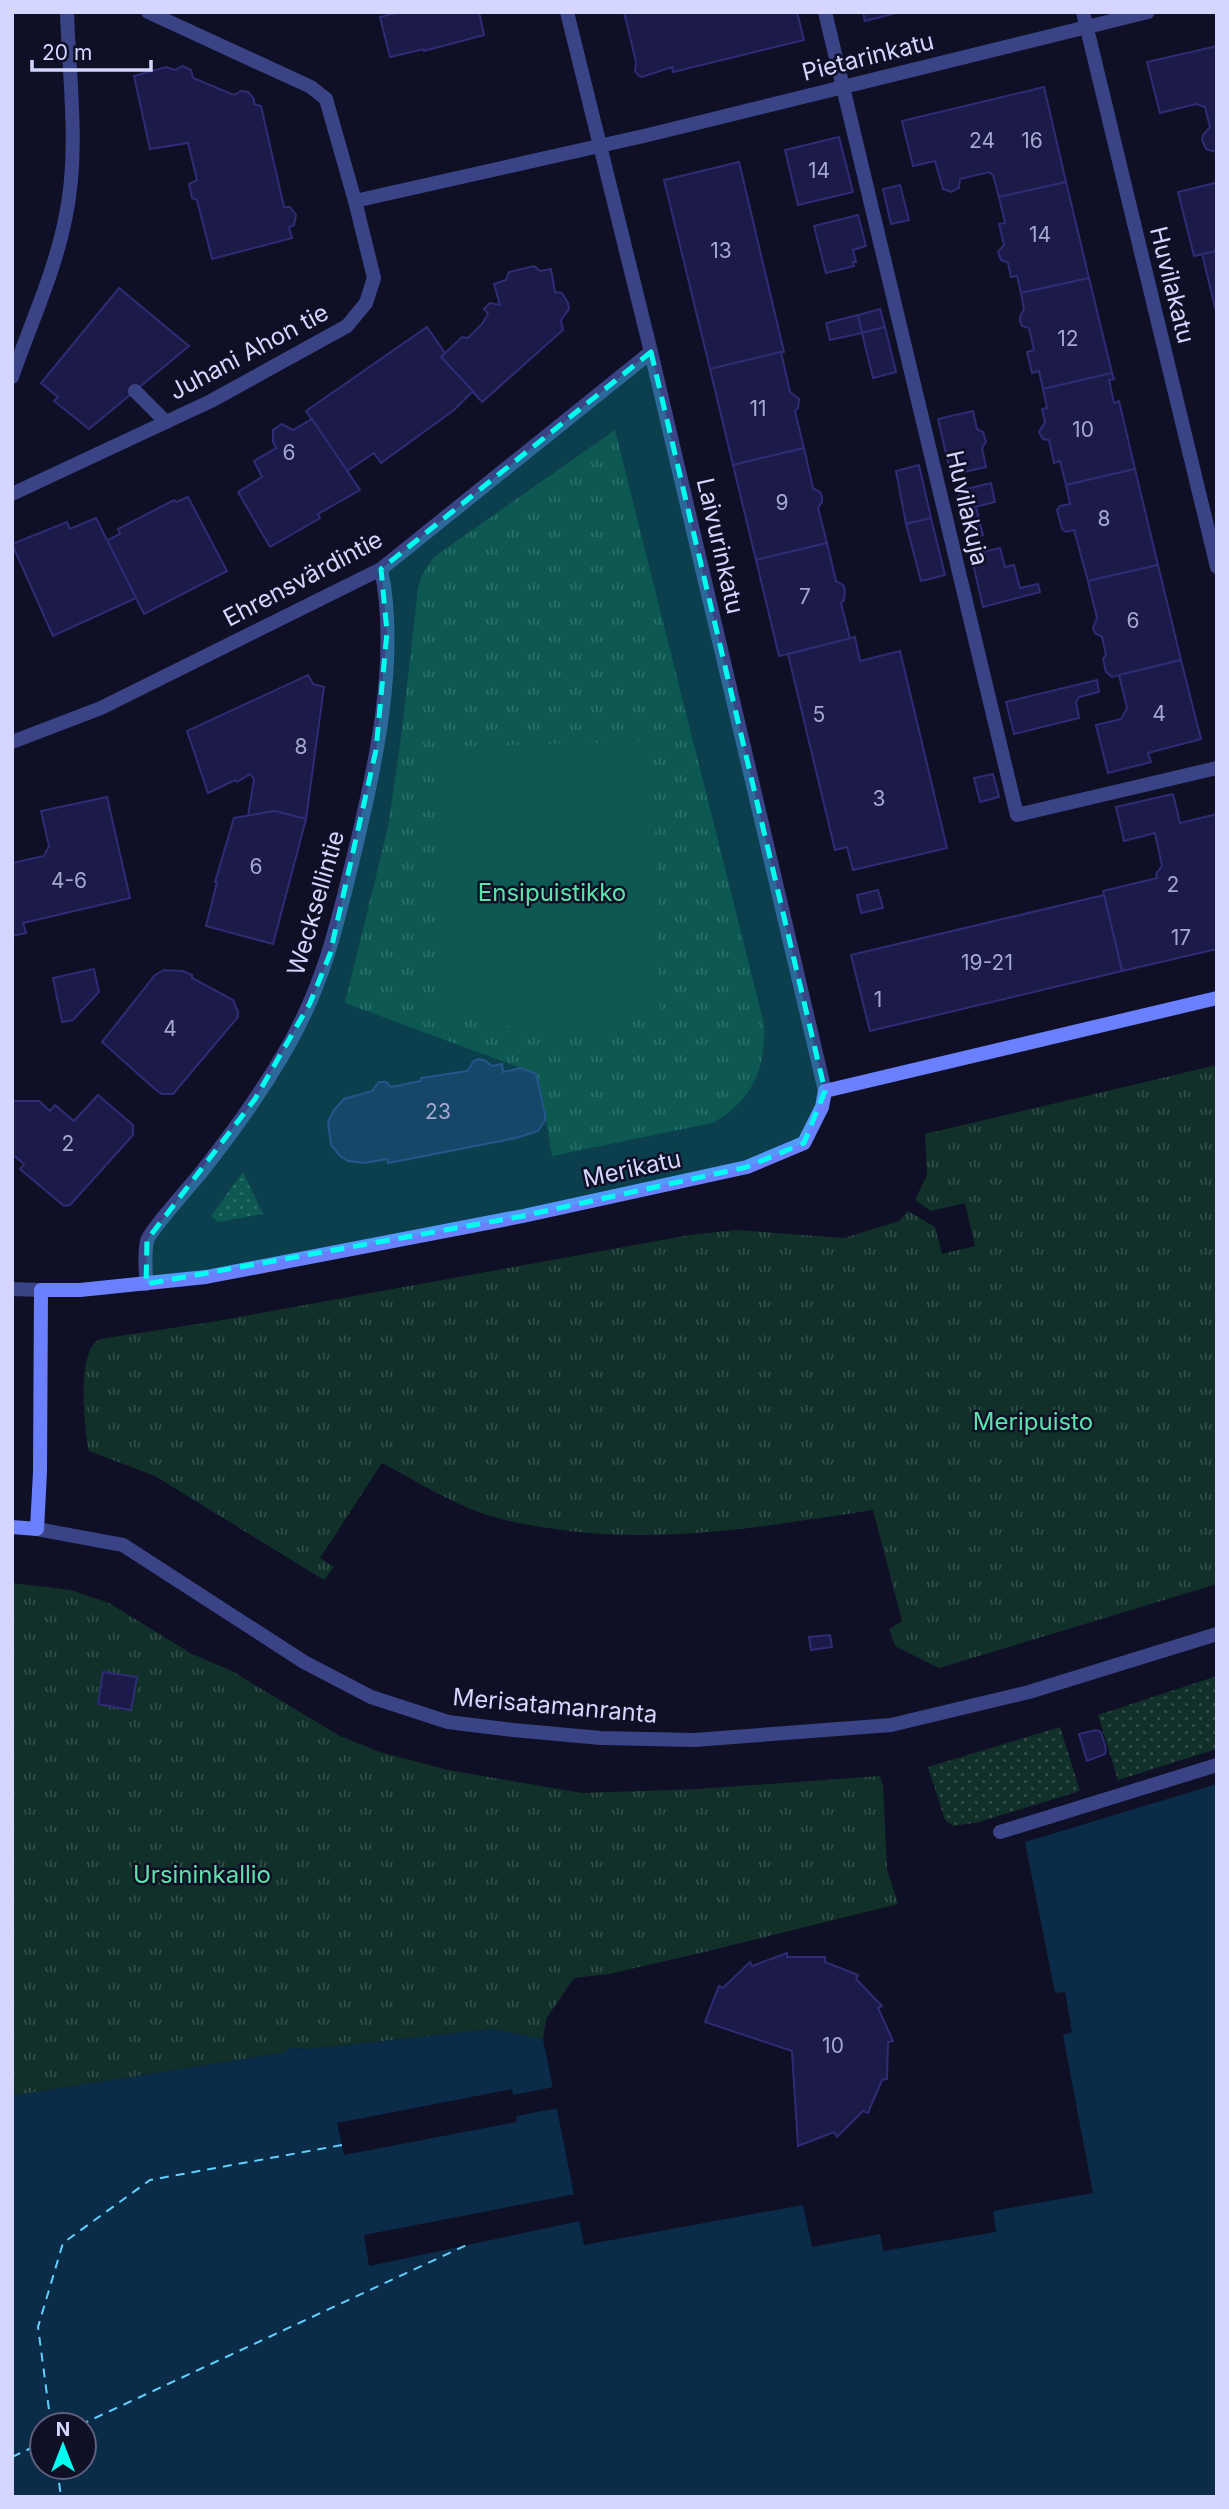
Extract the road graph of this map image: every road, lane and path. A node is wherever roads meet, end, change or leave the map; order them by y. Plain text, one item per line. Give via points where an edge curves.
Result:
1 (67, 12) edge
2 (148, 12) edge
3 (567, 12) edge
4 (825, 12) edge
5 (1148, 12) edge
6 (1085, 20) edge
7 (844, 86) junction
8 (600, 145) junction
9 (355, 201) junction
10 (651, 352) junction
11 (12, 377) edge
12 (135, 391) dead end
13 (166, 422) junction
14 (12, 494) edge
15 (1217, 568) edge
16 (381, 569) junction
17 (12, 742) edge
18 (1217, 768) edge
19 (1217, 998) edge
20 (825, 1091) junction
21 (146, 1284) junction
22 (12, 1289) edge
23 (41, 1290) junction
24 (12, 1527) edge
25 (37, 1529) junction
26 (1217, 1634) edge
27 (1217, 1765) edge
28 (1000, 1832) dead end

1 - 11 street via 72,170 65,219 53,266
2 - 9 street, Juhani Ahon tie via 312,87 326,99
3 - 8 street, Laivurinkatu
4 - 7 street, Huvilakuja
5 - 6 street, Pietarinkatu
6 - 7 street, Pietarinkatu
6 - 15 street, Huvilakatu
7 - 8 street, Pietarinkatu
7 - 18 street, Huvilakuja via 1017,815
8 - 9 street
8 - 10 street, Laivurinkatu
9 - 13 street, Juhani Ahon tie via 374,278 366,303 347,326
10 - 16 street, Ehrensvärdintie
10 - 20 street, Laivurinkatu
12 - 13 street
13 - 14 street, Juhani Ahon tie
16 - 17 street, Ehrensvärdintie via 101,708
16 - 21 street, Wecksellintie via 386,592 385,683 366,809 330,954 287,1048 255,1099 147,1240
19 - 20 street
20 - 21 street, Merikatu via 804,1143 747,1167 523,1216 218,1275
21 - 23 street, Merikatu
22 - 23 street, Merikatu
23 - 25 street
24 - 25 street
25 - 26 street, Merisatamanranta via 123,1545 304,1662 372,1697 448,1722 601,1738 694,1740 891,1725 1029,1692
27 - 28 street

